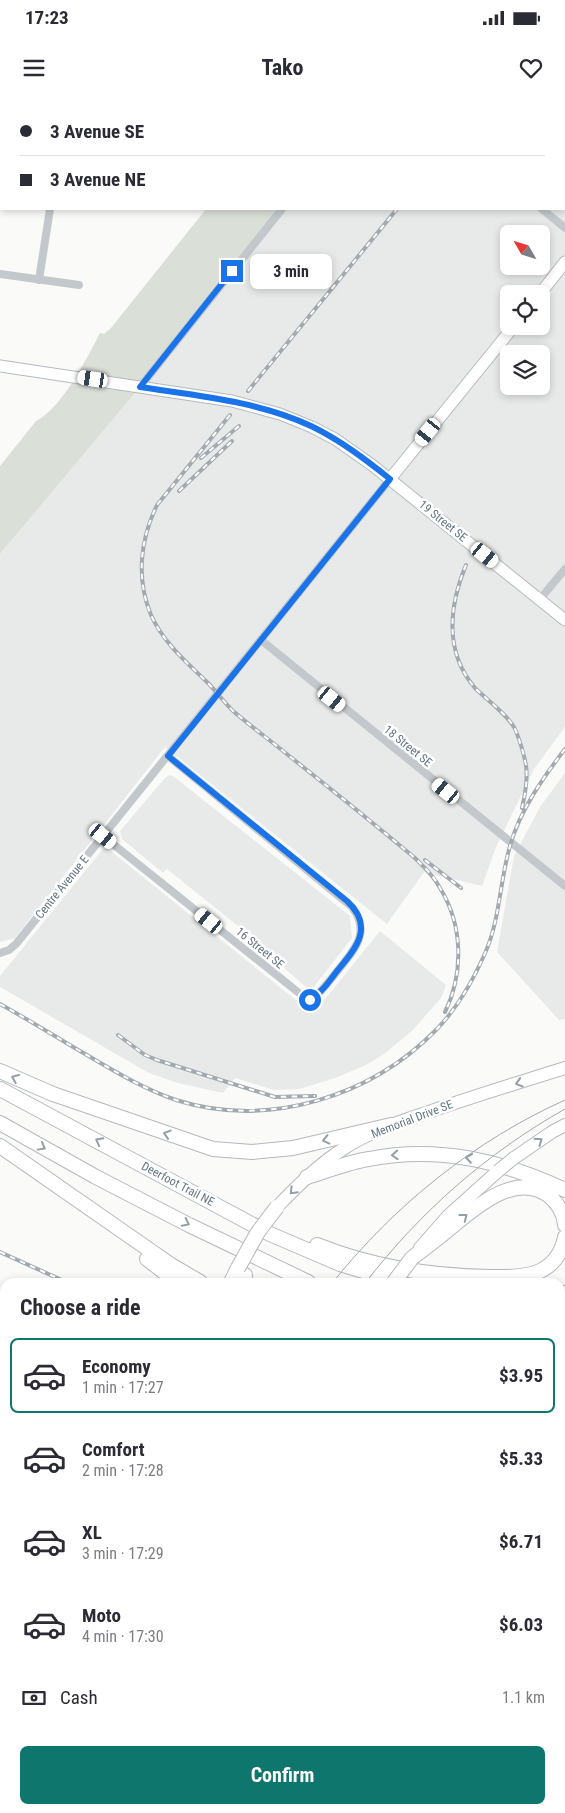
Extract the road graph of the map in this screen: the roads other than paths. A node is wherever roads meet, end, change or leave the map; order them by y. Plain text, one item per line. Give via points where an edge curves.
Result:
1 (50, 210) edge
2 (281, 210) edge
3 (543, 210) edge
4 (565, 228) edge
5 (565, 262) edge
6 (0, 274) edge
7 (39, 280) junction
8 (79, 285) dead end
9 (547, 285) edge
10 (507, 335) edge
11 (0, 366) edge
12 (140, 387) junction
13 (390, 479) junction
14 (565, 569) edge
15 (540, 599) junction
16 (565, 620) edge
17 (261, 640) junction
18 (168, 756) junction
19 (103, 836) junction
20 (565, 886) edge
21 (1, 953) edge
22 (565, 1068) edge
23 (0, 1071) edge
24 (0, 1089) edge
25 (0, 1123) edge
26 (391, 1125) junction
27 (565, 1125) edge
28 (0, 1146) edge
29 (307, 1177) junction
30 (46, 1179) junction
31 (565, 1190) edge
32 (204, 1197) junction
33 (277, 1207) joint
34 (565, 1225) edge
35 (565, 1237) edge
36 (412, 1258) junction
37 (242, 1275) edge
38 (172, 1278) edge
39 (193, 1278) edge
40 (299, 1278) edge
41 (386, 1278) edge
42 (397, 1278) edge

1 - 7 street
2 - 12 street
3 - 4 street
5 - 9 street
6 - 7 street
7 - 8 street
10 - 13 street, Centre Avenue E
11 - 12 street, 19 Street SE
12 - 13 street, 19 Street SE via 232,401 280,414 336,439
13 - 15 street, 19 Street SE
13 - 17 street, Centre Avenue E
14 - 15 street
15 - 16 street, 19 Street SE
17 - 18 street, Centre Avenue E
17 - 20 street, 18 Street SE
18 - 19 street, Centre Avenue E
18 - 19 street, 16 Street SE via 347,901 357,913 359,941 320,992 310,1000
19 - 21 street, Centre Avenue E via 16,944
22 -> 26 main road, Memorial Drive SE
26 -> 23 highway via 294,1148 252,1152 213,1148 53,1094
32 -> 24 highway, Deerfoot Trail NE
25 -> 40 highway via 96,1177
26 - 29 main road, Memorial Drive SE via 345,1148
36 -> 27 main road, bridge via 448,1216 514,1158
28 - 30 highway
31 -> 29 highway via 494,1163 424,1154 366,1159
29 -> 33 main road, Memorial Drive SE
30 - 38 highway
30 - 39 highway
32 - 35 highway via 237,1208 333,1251 387,1267 425,1273 497,1277 536,1273 555,1260
32 - 41 highway, Deerfoot Trail NE via 270,1234 316,1255
33 - 37 highway, Memorial Drive SE, bridge via 258,1232
36 -> 34 highway via 483,1203 512,1189 530,1188 546,1194 562,1211
36 - 42 highway, bridge

